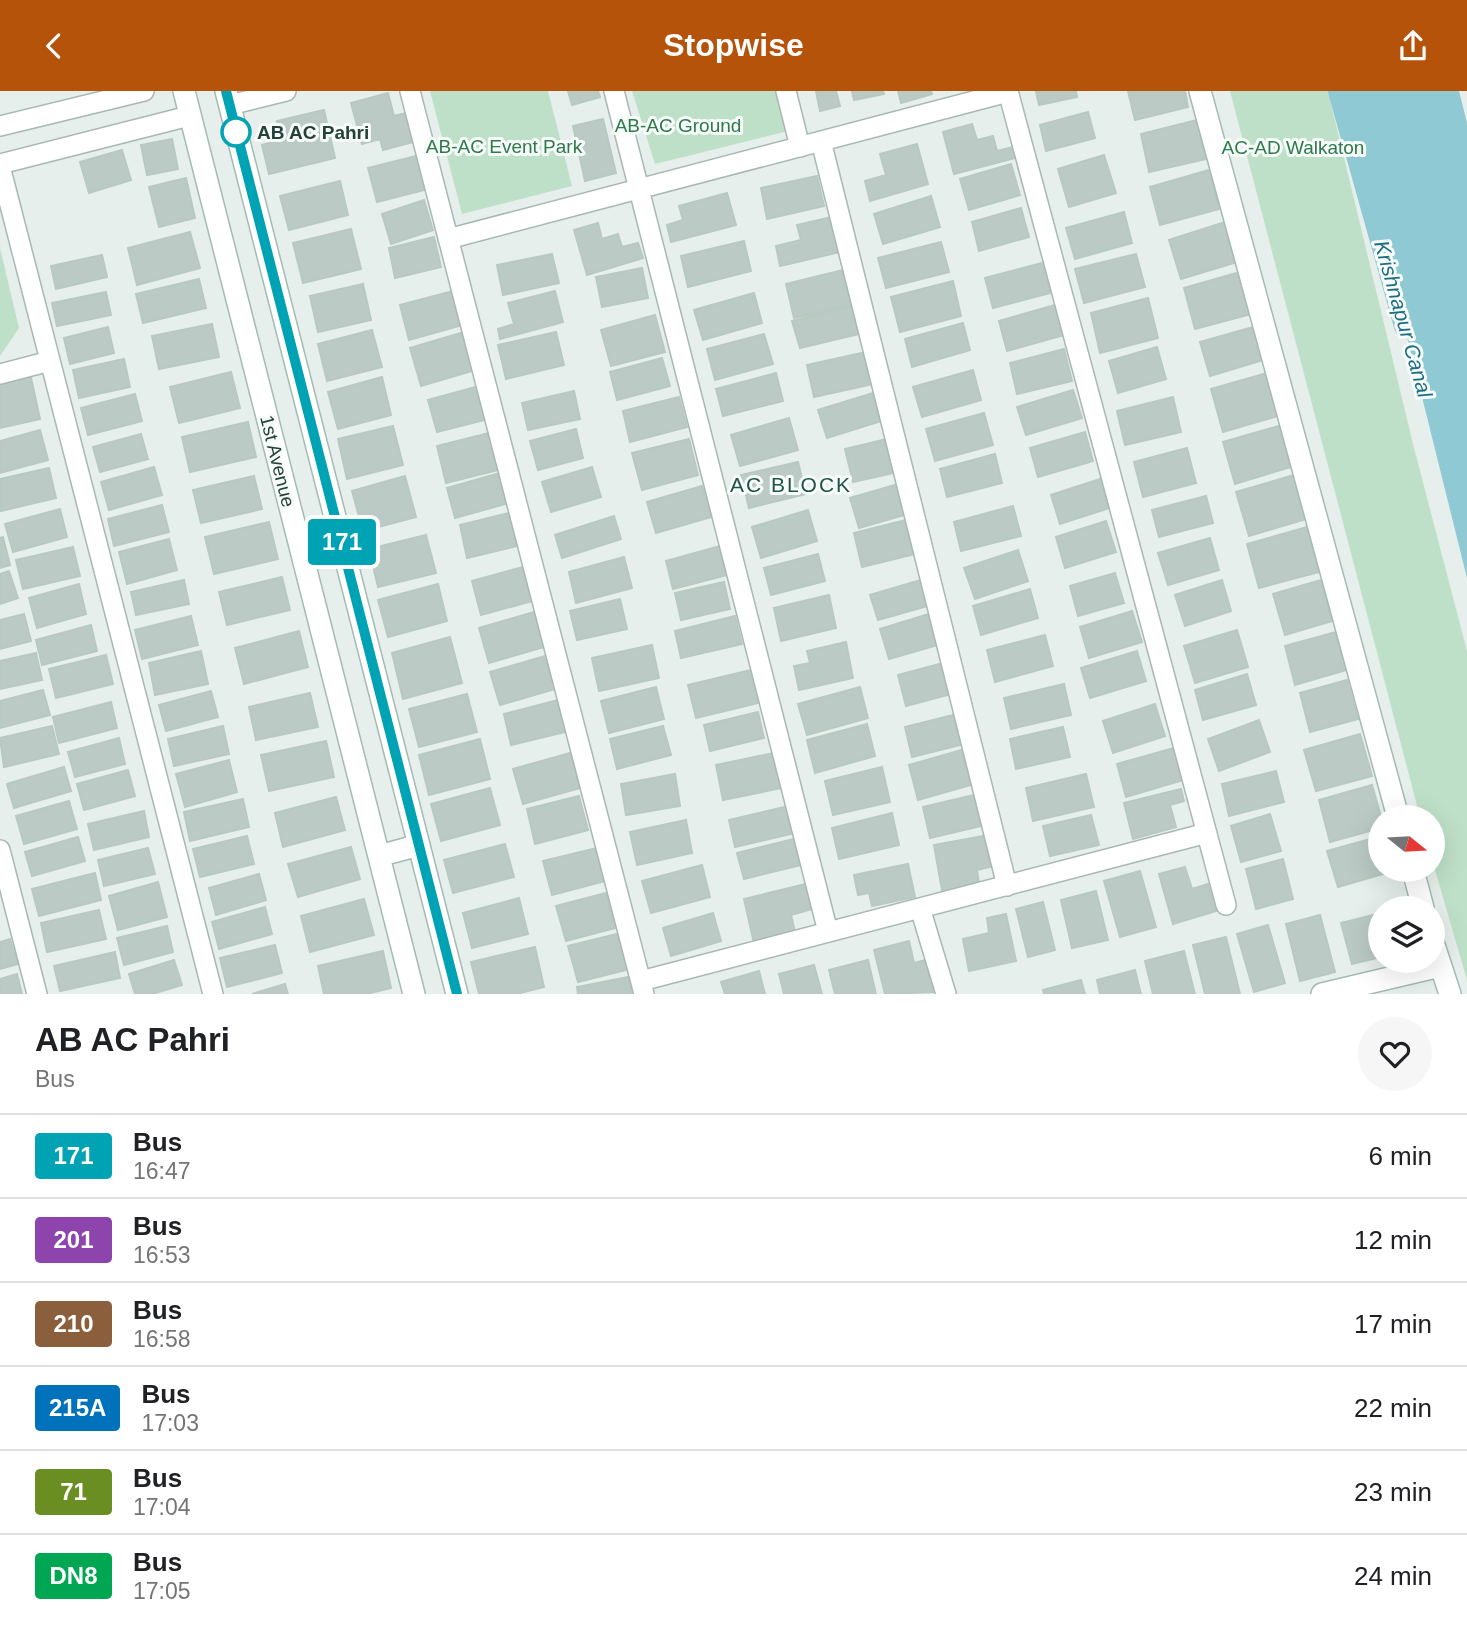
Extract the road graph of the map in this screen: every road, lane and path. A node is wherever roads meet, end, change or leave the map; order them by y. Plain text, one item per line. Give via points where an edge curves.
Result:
1 (144, 91) edge
2 (184, 91) edge
3 (286, 91) edge
4 (410, 91) edge
5 (614, 91) edge
6 (786, 91) edge
7 (1200, 91) edge
8 (1008, 92) edge
9 (228, 98) edge
10 (189, 116) junction
11 (0, 126) edge
12 (821, 141) junction
13 (800, 147) junction
14 (0, 165) edge
15 (639, 189) junction
16 (448, 239) junction
17 (50, 361) junction
18 (0, 374) edge
19 (1395, 805) edge
20 (1207, 833) junction
21 (419, 845) junction
22 (0, 850) edge
23 (379, 856) junction
24 (1007, 885) junction
25 (1226, 905) dead end
26 (920, 908) junction
27 (828, 932) junction
28 (1410, 973) edge
29 (1442, 973) edge
30 (642, 987) edge
31 (37, 994) edge
32 (213, 994) edge
33 (414, 994) edge
34 (457, 994) edge
35 (946, 994) edge
36 (1322, 994) edge
37 (1450, 994) edge

1 - 11 street
2 - 10 main road, 1st Avenue
3 - 9 street
4 - 16 street
5 - 15 street
6 - 13 street
7 - 19 main road
8 - 12 street
8 - 20 street
9 - 21 main road
10 - 14 street
10 - 23 main road, 1st Avenue
12 - 13 street
12 - 24 street
13 - 15 street
14 - 17 street
15 - 16 street
15 - 27 street
16 - 30 street
17 - 18 street
17 - 32 street
20 - 24 street
20 - 25 street
21 - 23 main road
21 - 34 main road
22 - 31 street
23 - 33 main road, 1st Avenue
24 - 26 street
26 - 27 street
26 - 35 street
27 - 30 street
28 - 36 main road
29 - 37 main road

